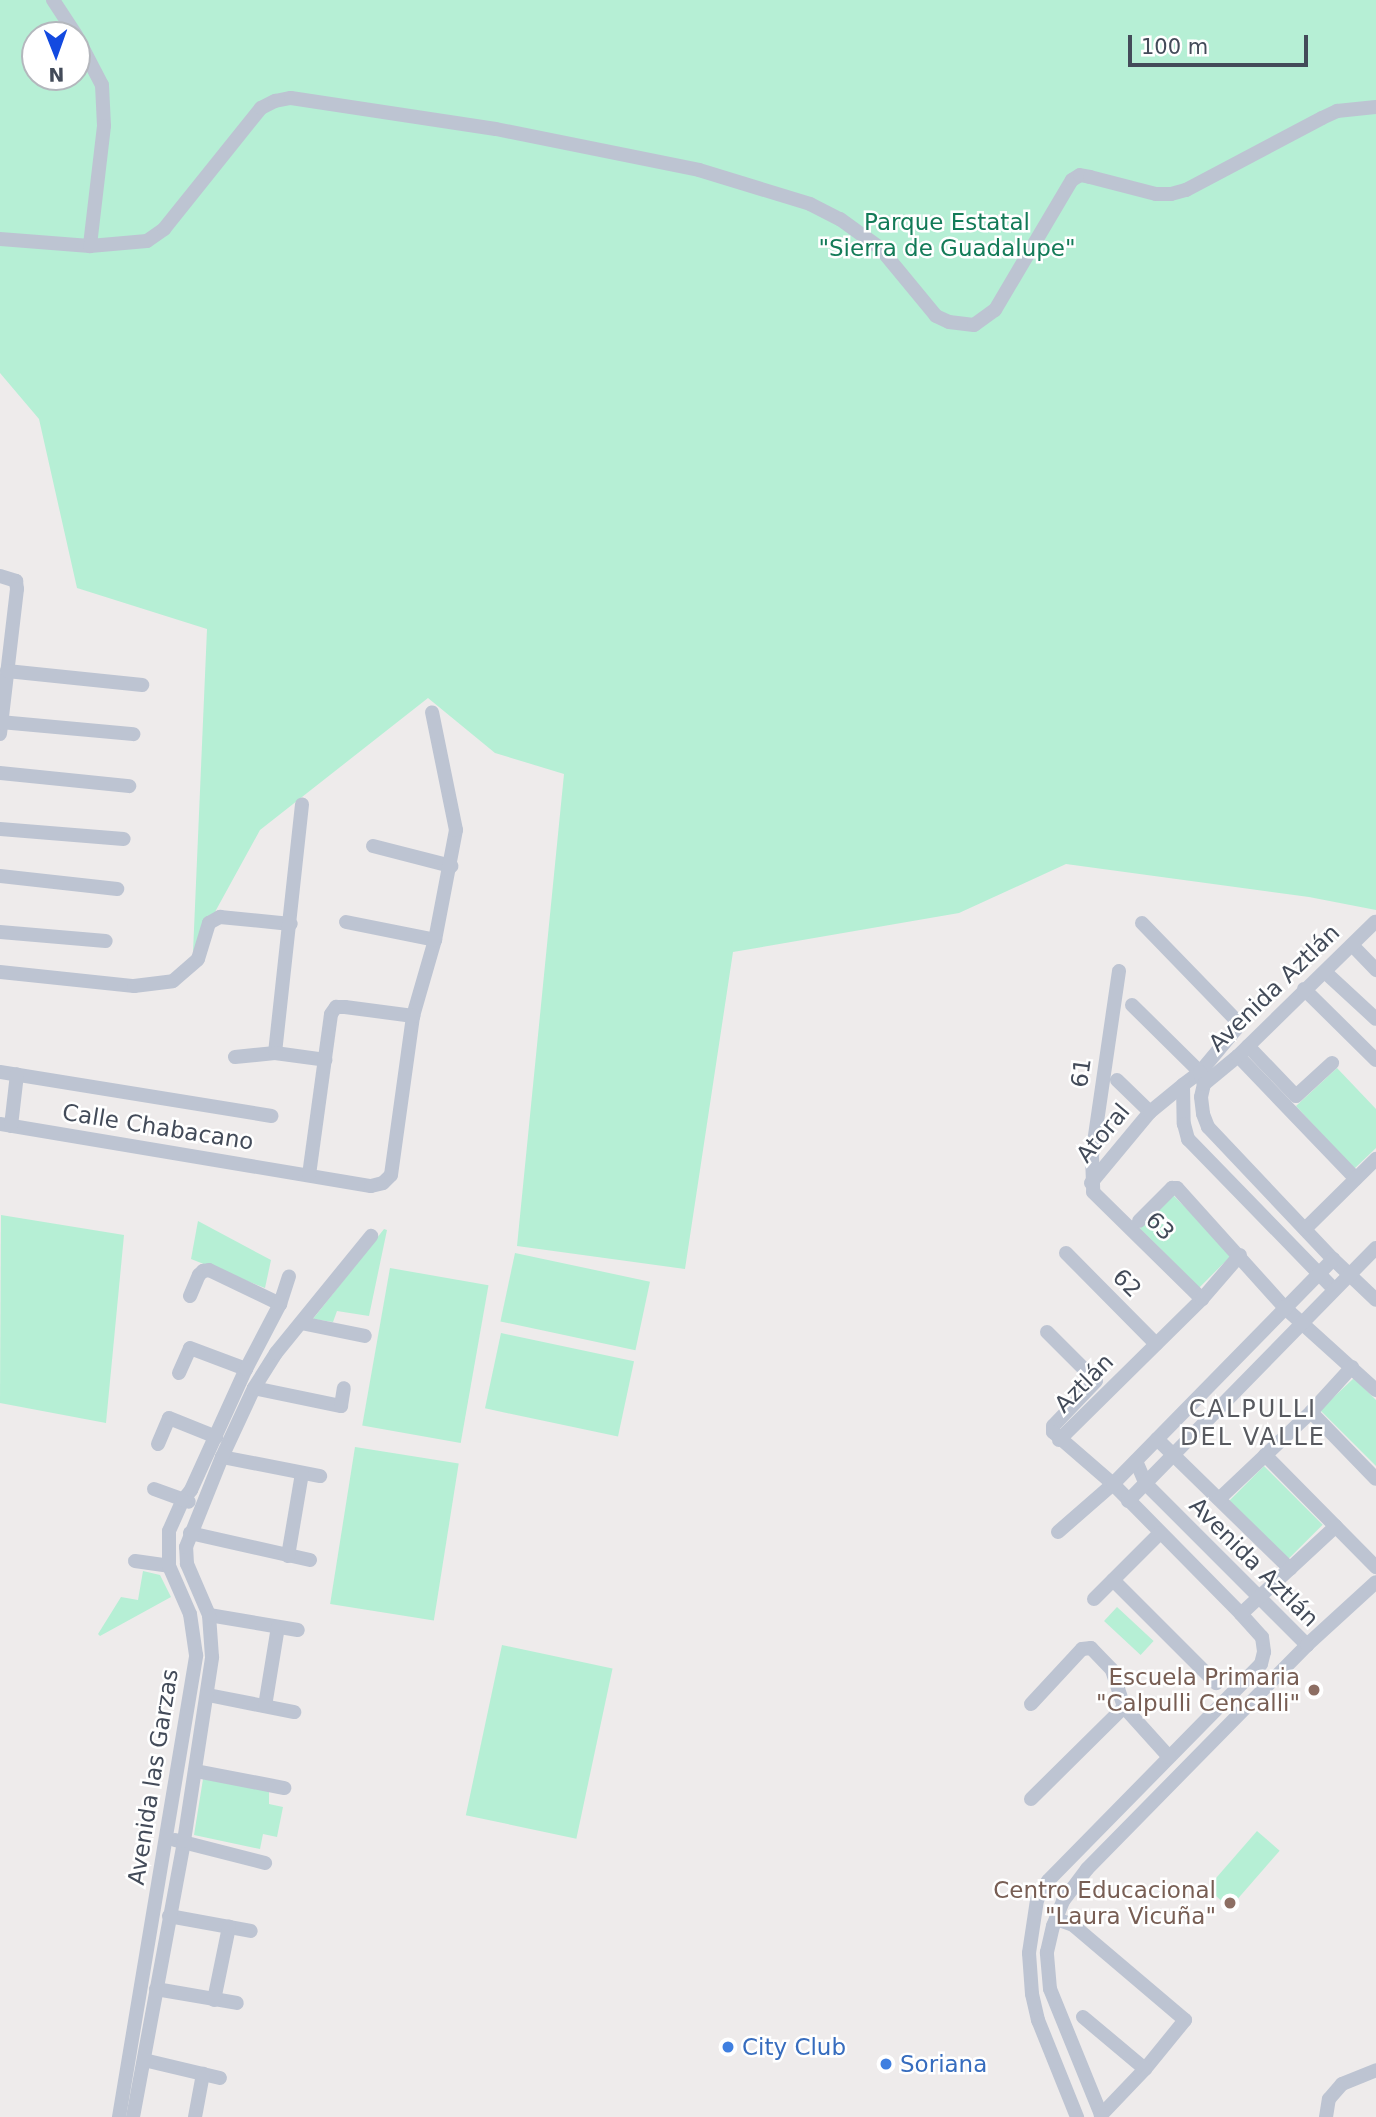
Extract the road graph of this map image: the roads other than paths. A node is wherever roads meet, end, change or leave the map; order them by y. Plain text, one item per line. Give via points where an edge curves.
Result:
1 (53, 0) edge
2 (66, 21) edge
3 (91, 64) edge
4 (1376, 107) edge
5 (0, 239) edge
6 (90, 246) junction
7 (0, 576) edge
8 (5, 649) edge
9 (7, 671) junction
10 (142, 685) dead end
11 (432, 712) dead end
12 (0, 726) edge
13 (133, 734) dead end
14 (0, 773) edge
15 (129, 786) dead end
16 (302, 804) dead end
17 (0, 829) edge
18 (124, 839) dead end
19 (373, 846) dead end
20 (451, 866) junction
21 (0, 876) edge
22 (117, 889) dead end
23 (346, 922) dead end
24 (1375, 922) edge
25 (1142, 923) dead end
26 (291, 924) junction
27 (0, 932) edge
28 (435, 940) junction
29 (106, 941) dead end
30 (1352, 945) junction
31 (1376, 970) edge
32 (1119, 971) dead end
33 (0, 972) edge
34 (1325, 972) junction
35 (1304, 989) junction
36 (1132, 1005) dead end
37 (413, 1016) junction
38 (1376, 1019) edge
39 (1243, 1051) junction
40 (275, 1053) junction
41 (235, 1057) dead end
42 (326, 1060) junction
43 (1376, 1060) edge
44 (1332, 1063) dead end
45 (0, 1072) edge
46 (17, 1074) junction
47 (1202, 1078) junction
48 (1117, 1080) dead end
49 (1183, 1085) junction
50 (1150, 1112) junction
51 (271, 1116) dead end
52 (5, 1125) edge
53 (1376, 1159) edge
54 (309, 1175) junction
55 (1356, 1179) junction
56 (1091, 1183) junction
57 (1139, 1221) dead end
58 (1305, 1229) junction
59 (371, 1236) dead end
60 (1376, 1248) edge
61 (1066, 1254) dead end
62 (1240, 1255) junction
63 (1333, 1259) junction
64 (1350, 1272) junction
65 (1318, 1273) junction
66 (289, 1276) dead end
67 (1334, 1289) junction
68 (190, 1296) dead end
69 (1202, 1299) junction
70 (1376, 1300) edge
71 (280, 1304) junction
72 (1284, 1307) junction
73 (301, 1323) junction
74 (1301, 1323) junction
75 (1047, 1332) dead end
76 (365, 1336) dead end
77 (261, 1343) junction
78 (1156, 1344) junction
79 (276, 1353) junction
80 (1352, 1367) junction
81 (246, 1369) junction
82 (179, 1373) dead end
83 (254, 1388) junction
84 (344, 1388) dead end
85 (1376, 1391) edge
86 (1311, 1412) junction
87 (216, 1437) junction
88 (1157, 1439) junction
89 (1059, 1440) junction
90 (158, 1444) dead end
91 (1174, 1453) junction
92 (1265, 1455) junction
93 (222, 1457) junction
94 (1136, 1461) junction
95 (302, 1474) junction
96 (320, 1476) dead end
97 (1376, 1479) edge
98 (1113, 1484) junction
99 (1146, 1484) junction
100 (154, 1489) dead end
101 (1219, 1499) junction
102 (183, 1500) junction
103 (1128, 1501) junction
104 (202, 1507) junction
105 (1336, 1526) junction
106 (1058, 1532) dead end
107 (1160, 1533) junction
108 (190, 1534) junction
109 (288, 1556) junction
110 (310, 1560) dead end
111 (135, 1561) dead end
112 (169, 1566) junction
113 (1376, 1567) edge
114 (1290, 1569) junction
115 (1113, 1580) junction
116 (1376, 1582) edge
117 (1260, 1598) junction
118 (1361, 1598) junction
119 (1376, 1598) edge
120 (1094, 1599) dead end
121 (1241, 1614) junction
122 (209, 1615) junction
123 (278, 1627) junction
124 (298, 1630) dead end
125 (1307, 1645) junction
126 (1245, 1681) junction
127 (1216, 1683) dead end
128 (208, 1695) junction
129 (1259, 1695) junction
130 (1031, 1704) dead end
131 (265, 1706) junction
132 (1124, 1707) junction
133 (294, 1712) dead end
134 (1170, 1757) junction
135 (196, 1771) junction
136 (284, 1788) dead end
137 (1031, 1799) dead end
138 (167, 1838) junction
139 (184, 1841) junction
140 (265, 1863) dead end
141 (169, 1916) junction
142 (1056, 1919) junction
143 (229, 1927) junction
144 (251, 1931) dead end
145 (156, 1989) junction
146 (214, 2000) junction
147 (237, 2004) dead end
148 (144, 2017) junction
149 (1083, 2017) dead end
150 (144, 2060) junction
151 (1145, 2069) junction
152 (1376, 2070) edge
153 (203, 2074) junction
154 (220, 2078) dead end
155 (1101, 2116) edge
156 (119, 2117) edge
157 (134, 2117) edge
158 (195, 2117) edge
159 (1077, 2117) edge
160 (1326, 2117) edge

1 - 2 street
3 - 6 street via 102,85 104,126
4 - 6 street via 1322,117 1171,194 1080,175 1072,180 995,310 974,325 936,316 880,248 810,204 699,170 510,132 291,98 261,108 164,229 147,241
5 - 6 street
7 - 8 street via 16,581
8 - 9 street
9 - 10 street
9 - 12 street
11 - 20 street via 456,830
12 - 13 street
14 - 15 street
16 - 26 street
17 - 18 street
19 - 20 street
20 - 28 street
21 - 22 street
23 - 28 street
24 - 30 street, Avenida Aztlán
25 - 47 street via 1238,1022
26 - 33 street via 220,917 209,923 198,959 173,981 134,986
26 - 40 street
27 - 29 street
28 - 37 street
30 - 31 street
30 - 34 street, Avenida Aztlán
32 - 56 street, 61
34 - 35 street, Avenida Aztlán
34 - 38 street
35 - 39 street, Avenida Aztlán
35 - 43 street
36 - 47 street
37 - 42 street via 336,1007 331,1014
37 - 54 street, Calle Chabacano via 391,1175 371,1186
39 - 44 street via 1296,1096
39 - 47 street, Avenida Aztlán
39 - 55 street
40 - 41 street
40 - 42 street
42 - 54 street
45 - 46 street
46 - 51 street
46 - 52 street
47 - 49 street, Avenida Aztlán
47 - 58 street, Avenida Aztlán via 1208,1126
48 - 50 street, Atoral
49 - 50 street, Atoral
49 - 65 street via 1188,1139
50 - 56 street, Atoral
52 - 54 street, Calle Chabacano
53 - 55 street
55 - 58 street
56 - 69 street, 63 via 1093,1192
57 - 62 street via 1175,1187
58 - 63 street, Avenida Aztlán
59 - 73 street
60 - 64 street
61 - 78 street, 62
62 - 69 street, Aztlán
62 - 72 street
63 - 64 street, Avenida Aztlán
63 - 65 street
64 - 67 street
64 - 70 street, Avenida Aztlán
65 - 67 street
65 - 72 street
66 - 71 street
67 - 74 street
68 - 71 street via 199,1275 209,1270
69 - 78 street, Aztlán
71 - 77 street
72 - 74 street
72 - 88 street
73 - 76 street
73 - 79 street
74 - 80 street
74 - 91 street
75 - 89 street via 1096,1381 1053,1426
77 - 79 street
77 - 81 street, Avenida las Garzas
78 - 89 street, Aztlán
79 - 83 street, Avenida las Garzas
80 - 85 street
80 - 86 street
81 - 82 street via 190,1348
81 - 87 street, Avenida las Garzas
83 - 84 street via 341,1406
83 - 93 street, Avenida las Garzas
86 - 92 street
86 - 97 street
87 - 90 street via 169,1418
87 - 102 street, Avenida las Garzas
88 - 91 street
88 - 94 street
89 - 98 street, Aztlán
91 - 99 street
91 - 101 street
92 - 101 street
92 - 105 street
93 - 95 street
93 - 104 street, Avenida las Garzas
94 - 98 street
94 - 99 street, Avenida Aztlán
95 - 96 street
95 - 109 street
98 - 103 street, Avenida Aztlán
98 - 106 street
99 - 103 street
99 - 117 street, Avenida Aztlán
100 - 102 street
101 - 114 street
102 - 104 street
102 - 112 street, Avenida las Garzas via 169,1531
103 - 107 street, Avenida Aztlán
104 - 108 street, Avenida las Garzas
105 - 113 street
105 - 114 street
107 - 115 street
107 - 121 street, Avenida Aztlán
108 - 109 street
108 - 122 street, Avenida las Garzas via 187,1563
109 - 110 street
111 - 112 street
112 - 138 street, Avenida las Garzas via 190,1614 196,1655
114 - 117 street
115 - 120 street
115 - 127 street
116 - 118 street
117 - 121 street
117 - 125 street, Avenida Aztlán
118 - 119 street
118 - 125 street
121 - 126 street, Avenida Aztlán via 1262,1637 1264,1652 1261,1664
122 - 123 street
122 - 128 street, Avenida las Garzas via 212,1657
123 - 124 street
123 - 131 street
125 - 129 street, Avenida Aztlán
126 - 129 street
126 - 134 street, Avenida Aztlán
128 - 131 street
128 - 135 street, Avenida las Garzas
129 - 142 street, Avenida Aztlán via 1087,1869 1063,1901
130 - 132 street via 1086,1647 1112,1670
131 - 133 street
132 - 134 street
132 - 137 street
134 - 159 street, Avenida Aztlán via 1048,1881 1037,1900 1029,1953 1038,2020
135 - 136 street
135 - 139 street, Avenida las Garzas
138 - 139 street
138 - 148 street, Avenida las Garzas
139 - 140 street
139 - 141 street, Avenida las Garzas
141 - 143 street
141 - 145 street, Avenida las Garzas
142 - 151 street via 1073,1925 1185,2020
142 - 155 street, Avenida Aztlán via 1047,1952 1050,1990
143 - 144 street
143 - 146 street
145 - 146 street
145 - 148 street, Avenida las Garzas
146 - 147 street
148 - 150 street, Avenida las Garzas
148 - 156 street, Avenida las Garzas
149 - 151 street
150 - 153 street
150 - 157 street, Avenida las Garzas
151 - 155 street
152 - 160 street via 1342,2084 1329,2099
153 - 154 street
153 - 158 street

